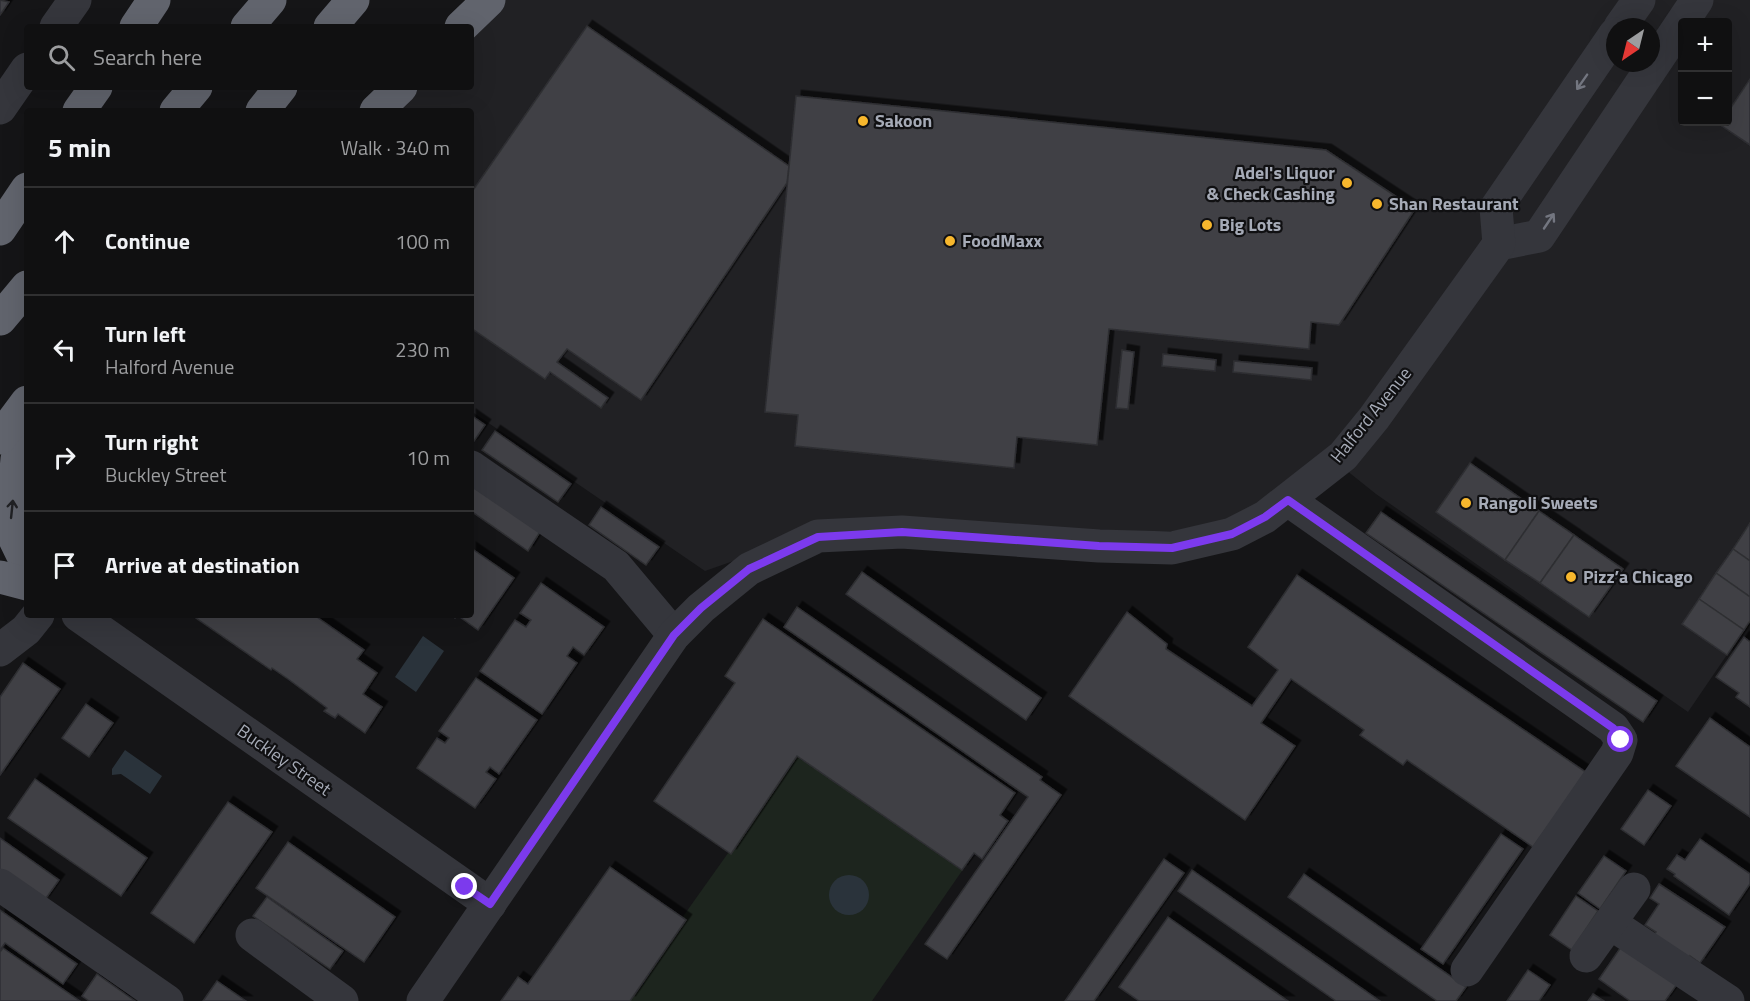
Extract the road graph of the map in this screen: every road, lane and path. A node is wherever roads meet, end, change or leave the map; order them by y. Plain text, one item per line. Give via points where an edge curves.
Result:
1 (75, 0) edge
2 (154, 0) edge
3 (270, 0) edge
4 (353, 0) edge
5 (489, 0) edge
6 (1639, 0) edge
7 (1697, 0) edge
8 (1626, 18) edge
9 (58, 24) edge
10 (138, 24) edge
11 (250, 24) edge
12 (333, 24) edge
13 (464, 24) edge
14 (1606, 47) edge
15 (24, 73) edge
16 (94, 90) edge
17 (194, 90) edge
18 (279, 90) edge
19 (398, 90) edge
20 (1, 105) edge
21 (81, 108) edge
22 (178, 108) edge
23 (264, 108) edge
24 (379, 108) edge
25 (24, 193) edge
26 (0, 229) edge
27 (1499, 244) junction
28 (24, 291) edge
29 (0, 319) edge
30 (24, 406) edge
31 (0, 438) edge
32 (24, 439) edge
33 (474, 469) edge
34 (1288, 500) junction
35 (24, 558) edge
36 (0, 577) edge
37 (24, 583) edge
38 (36, 618) edge
39 (82, 618) edge
40 (674, 635) junction
41 (0, 650) edge
42 (0, 885) edge
43 (1634, 889) dead end
44 (490, 904) junction
45 (1610, 923) junction
46 (252, 935) dead end
47 (1586, 956) dead end
48 (1467, 970) dead end
49 (1750, 994) edge
50 (167, 1001) edge
51 (342, 1001) edge
52 (423, 1001) edge
53 (1728, 1001) edge
54 (1746, 1001) edge

1 - 9 street
2 - 10 highway
3 - 11 highway
4 - 12 highway
5 - 13 highway
6 - 8 street
27 -> 7 street via 1539,236
14 -> 27 street via 1496,208
15 - 20 street
16 - 21 highway
17 - 22 highway
18 - 23 highway
19 - 24 highway
25 - 26 highway
27 - 34 street, Halford Avenue via 1343,456
28 - 29 highway
30 - 31 highway
35 -> 32 highway via 11,531 17,459
33 - 40 street via 616,566
34 - 40 street, Halford Avenue via 1232,534 1172,548 902,532 818,537 749,569
34 - 48 street via 1613,728 1621,740 1617,753
36 - 37 highway
38 - 41 street
39 - 44 street, Buckley Street
40 - 44 street, Halford Avenue
42 - 50 street
43 - 45 street
44 - 52 street, Halford Avenue
45 - 47 street
45 - 53 street
46 - 51 street
49 - 54 street

